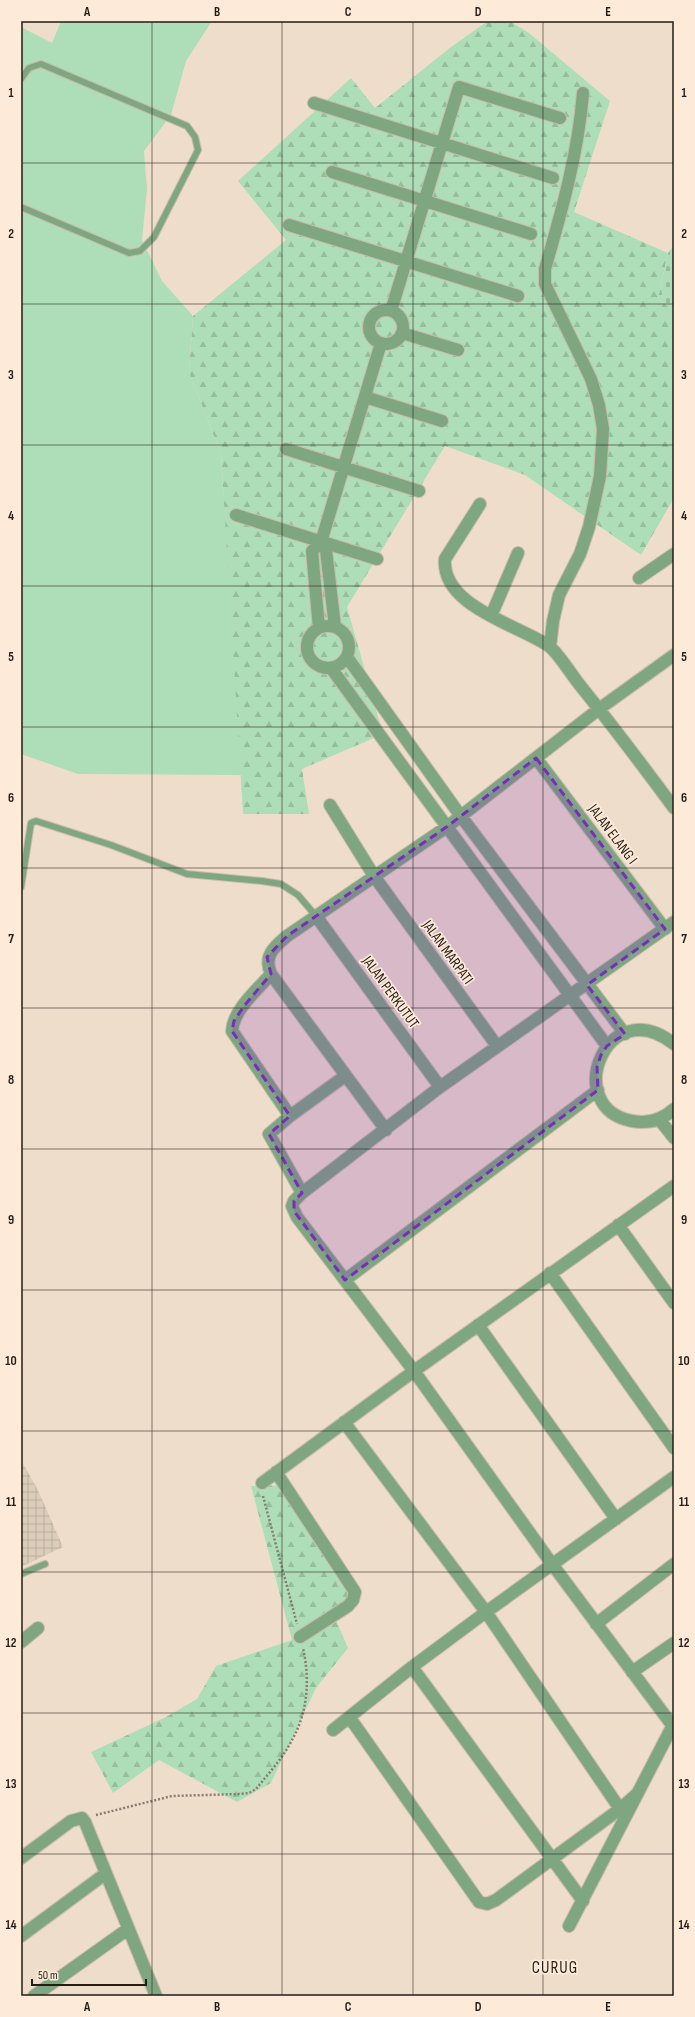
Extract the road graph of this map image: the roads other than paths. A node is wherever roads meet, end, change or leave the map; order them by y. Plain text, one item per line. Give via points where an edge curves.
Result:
1 (21, 79) edge
2 (583, 93) dead end
3 (314, 104) dead end
4 (560, 118) dead end
5 (442, 143) junction
6 (332, 172) dead end
7 (553, 178) dead end
8 (424, 201) junction
9 (21, 207) edge
10 (289, 225) dead end
11 (531, 234) dead end
12 (406, 262) junction
13 (518, 296) dead end
14 (391, 311) junction
15 (402, 333) junction
16 (381, 343) junction
17 (458, 350) dead end
18 (365, 397) junction
19 (442, 421) dead end
20 (286, 449) dead end
21 (343, 467) junction
22 (420, 491) dead end
23 (480, 504) dead end
24 (236, 515) dead end
25 (321, 542) junction
26 (518, 553) dead end
27 (674, 554) edge
28 (377, 560) dead end
29 (639, 578) dead end
30 (491, 616) junction
31 (335, 627) junction
32 (319, 628) junction
33 (550, 647) junction
34 (674, 655) edge
35 (347, 657) junction
36 (331, 668) junction
37 (599, 709) junction
38 (536, 758) junction
39 (330, 805) dead end
40 (674, 808) edge
41 (460, 815) junction
42 (448, 826) junction
43 (374, 876) junction
44 (22, 887) edge
45 (316, 916) junction
46 (670, 925) edge
47 (271, 974) junction
48 (587, 985) junction
49 (572, 996) junction
50 (625, 1034) junction
51 (674, 1044) edge
52 (497, 1046) junction
53 (608, 1046) junction
54 (345, 1076) junction
55 (440, 1087) junction
56 (598, 1090) junction
57 (674, 1109) edge
58 (290, 1116) junction
59 (659, 1119) junction
60 (386, 1130) junction
61 (674, 1138) edge
62 (674, 1186) edge
63 (302, 1193) junction
64 (618, 1225) junction
65 (550, 1273) junction
66 (345, 1280) junction
67 (674, 1303) edge
68 (478, 1325) junction
69 (414, 1371) junction
70 (344, 1422) junction
71 (674, 1448) edge
72 (276, 1472) junction
73 (674, 1477) edge
74 (262, 1483) road end
75 (616, 1519) junction
76 (45, 1564) dead end
77 (552, 1564) junction
78 (674, 1564) edge
79 (21, 1574) edge
80 (486, 1612) junction
81 (596, 1624) junction
82 (38, 1628) dead end
83 (300, 1637) road end
84 (21, 1642) edge
85 (674, 1642) edge
86 (412, 1667) junction
87 (632, 1672) junction
88 (350, 1718) junction
89 (673, 1724) edge
90 (332, 1730) dead end
91 (638, 1793) junction
92 (620, 1810) junction
93 (21, 1858) edge
94 (552, 1860) junction
95 (105, 1874) junction
96 (583, 1901) junction
97 (568, 1926) dead end
98 (128, 1929) junction
99 (21, 1936) edge
100 (154, 1992) edge
101 (34, 1996) edge
102 (143, 1996) edge

1 - 9 lane via 29,68 41,64 187,126 195,137 198,150 154,237 140,250 129,253
2 - 33 street via 580,131 570,181 546,269 545,284 591,379 602,423 602,445 600,476 589,527 580,554 559,595
3 - 5 street
4 - 5 street via 459,87
5 - 7 street
5 - 8 street
6 - 8 street
8 - 11 street
8 - 12 street
10 - 12 street
12 - 13 street
12 - 14 street
14 - 15 street via 400,318
14 - 16 street via 376,314 370,322 370,333
15 - 16 street via 392,343
15 - 17 street
16 - 18 street
18 - 19 street
18 - 21 street
20 - 21 street
21 - 22 street
21 - 25 street
23 - 30 street via 445,559 444,568 454,589
24 - 25 street
25 - 28 street
25 - 31 street via 326,550
25 - 32 street via 312,551
26 - 30 street
27 - 29 street
30 - 33 street
31 - 32 street
31 - 35 street via 348,639
32 - 36 street via 310,637 307,650 313,662 324,668
33 - 37 street
34 - 37 street
35 - 36 street via 338,666
35 - 41 street
36 - 42 street
37 - 38 street
37 - 40 street
38 - 41 street
38 - 46 street, JALAN ELANG I
39 - 43 street, JALAN MARPATI
41 - 42 street
41 - 48 street
42 - 43 street
42 - 49 street
43 - 45 street
43 - 52 street, JALAN MARPATI
44 - 45 lane via 31,823 36,821 111,845 187,874 281,884 298,895
45 - 47 street via 275,946 267,957
45 - 55 street, JALAN PERKUTUT
46 - 48 street
47 - 54 street
47 - 58 street via 244,1006 234,1021 232,1031
48 - 49 street
48 - 50 street
49 - 52 street
49 - 53 street
50 - 51 street via 646,1031 656,1033
50 - 53 street
52 - 55 street
53 - 56 street via 596,1067
54 - 58 street
54 - 60 street
55 - 60 street
56 - 59 street via 602,1100 618,1116 638,1122
56 - 66 street
57 - 59 street
58 - 63 street via 269,1134
59 - 61 street
60 - 63 street
62 - 64 street
63 - 66 street via 294,1201 294,1212
64 - 65 street
64 - 67 street
65 - 68 street
65 - 71 street
66 - 69 street
68 - 69 street
68 - 75 street
69 - 70 street
69 - 77 street
70 - 72 street
70 - 80 street
72 - 74 street
72 - 83 street via 355,1592 348,1606
73 - 75 street
75 - 77 street
76 - 79 lane
77 - 80 street
77 - 81 street
78 - 81 street
80 - 86 street
80 - 92 street
81 - 87 street
82 - 84 street
85 - 87 street
86 - 88 street
86 - 94 street
87 - 89 street
88 - 90 street
88 - 94 street via 479,1902 487,1904 496,1900
89 - 91 street
91 - 92 street
91 - 96 street
92 - 94 street
93 - 95 street via 71,1821 82,1818 89,1827
94 - 96 street
95 - 98 street
95 - 99 street
96 - 97 street
98 - 100 street
98 - 101 street
100 - 102 street

